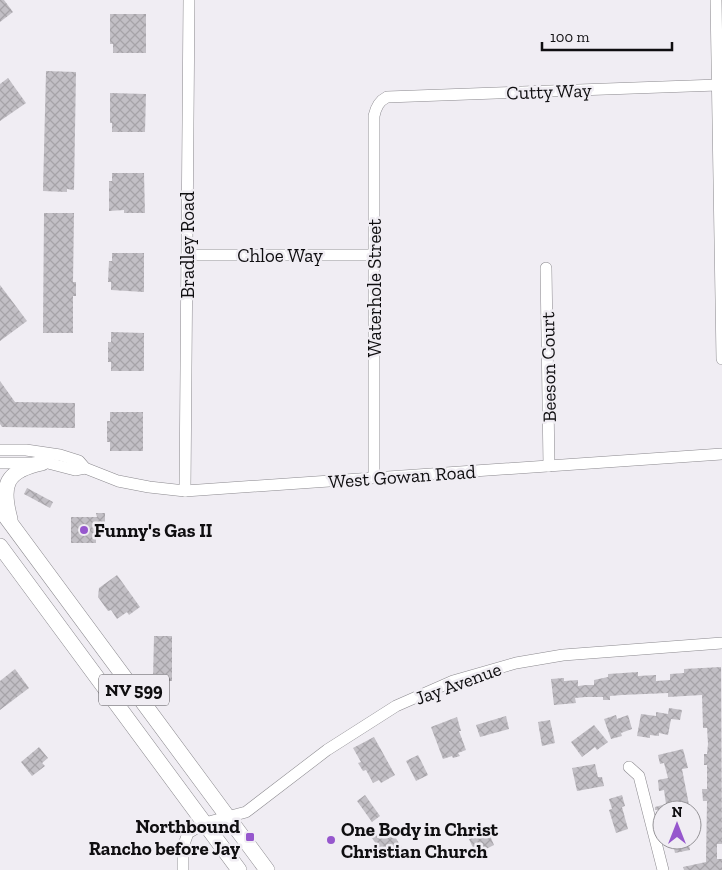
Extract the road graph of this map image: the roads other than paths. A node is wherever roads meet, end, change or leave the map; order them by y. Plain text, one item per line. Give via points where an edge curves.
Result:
1 (189, 0) edge
2 (716, 0) edge
3 (718, 85) junction
4 (380, 100) joint
5 (187, 255) junction
6 (374, 255) junction
7 (546, 268) dead end
8 (722, 358) edge
9 (0, 450) edge
10 (722, 454) edge
11 (0, 463) edge
12 (42, 463) junction
13 (550, 466) junction
14 (85, 468) junction
15 (374, 478) junction
16 (185, 491) junction
17 (0, 509) edge
18 (11, 523) junction
19 (0, 546) edge
20 (722, 643) edge
21 (629, 767) dead end
22 (227, 816) junction
23 (205, 823) junction
24 (183, 870) edge
25 (239, 870) edge
26 (267, 870) edge
27 (663, 870) edge

1 - 5 street, Bradley Road
2 - 3 street
3 - 4 street, Cutty Way via 387,97
3 - 8 street
4 - 6 street, Waterhole Street via 374,116
5 - 6 street, Chloe Way
5 - 16 street, Bradley Road
6 - 15 street, Waterhole Street
7 - 13 street, Beeson Court
9 - 14 street, West Gowan Road via 60,455 79,461
10 - 13 street, West Gowan Road
11 - 12 street, West Gowan Road
12 - 14 street, West Gowan Road via 75,470
12 - 18 main road via 18,470 8,482 5,501
13 - 15 street, West Gowan Road
14 - 16 street, West Gowan Road via 118,481
15 - 16 street, West Gowan Road
17 - 18 main road, NV 599
18 - 22 main road, NV 599
19 - 23 main road, NV 599
20 - 22 street, Jay Avenue via 563,655 516,663 453,681 396,706 327,750 246,812
21 - 27 street via 639,776
22 - 23 street, Jay Avenue
22 - 26 main road, NV 599
23 - 24 street via 188,833 183,847
23 - 25 main road, NV 599

